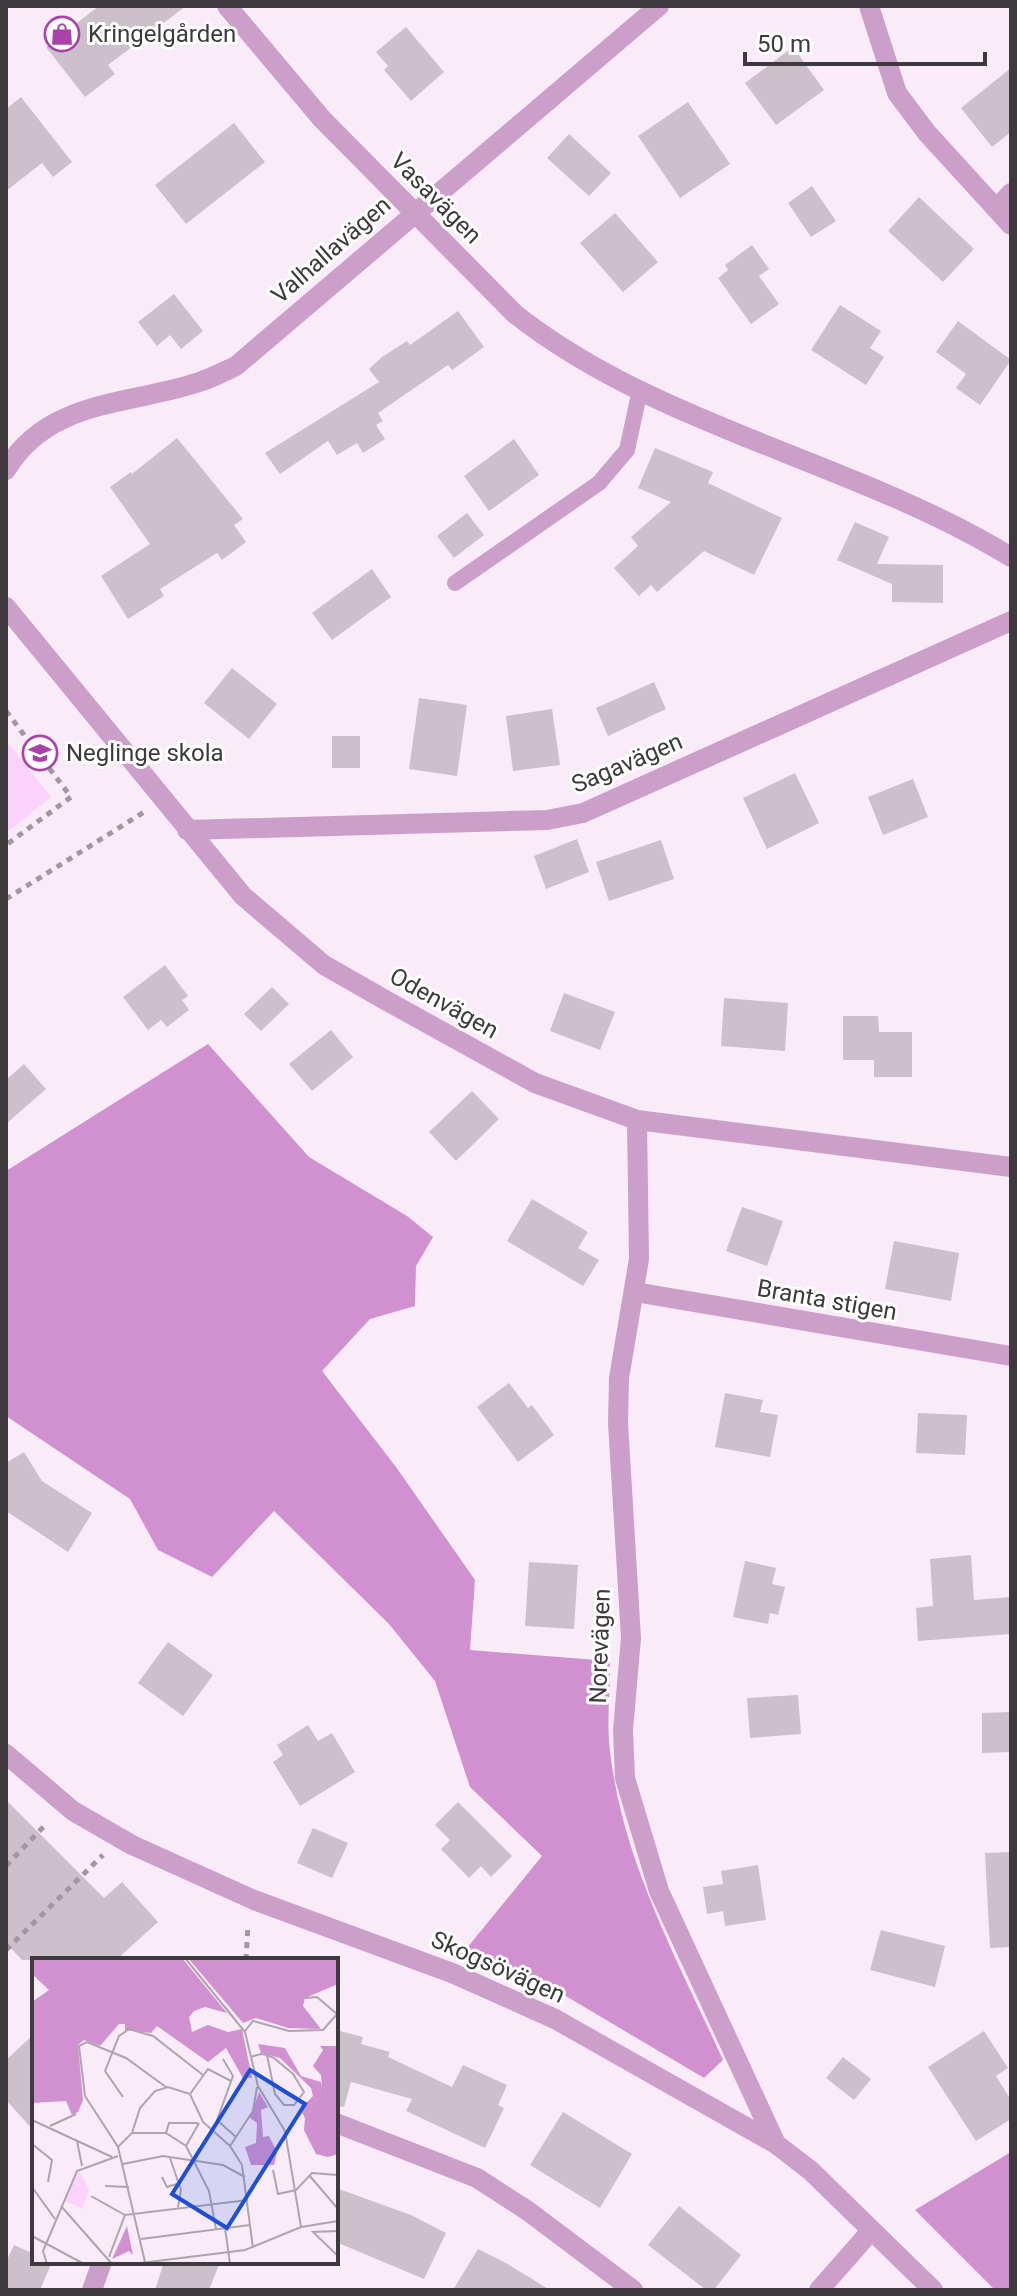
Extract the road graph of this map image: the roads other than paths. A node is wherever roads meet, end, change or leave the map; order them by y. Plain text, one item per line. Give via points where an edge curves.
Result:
1 (227, 6) edge
2 (659, 6) edge
3 (869, 6) edge
4 (1011, 193) edge
5 (996, 209) junction
6 (413, 212) junction
7 (1011, 225) edge
8 (640, 390) junction
9 (6, 470) edge
10 (1011, 557) edge
11 (455, 583) dead end
12 (6, 607) edge
13 (1011, 621) edge
14 (187, 830) junction
15 (637, 1120) junction
16 (1011, 1167) edge
17 (635, 1292) junction
18 (1011, 1356) edge
19 (6, 1754) edge
20 (338, 2124) edge
21 (776, 2144) junction
22 (870, 2232) junction
23 (101, 2264) edge
24 (92, 2290) edge
25 (633, 2290) edge
26 (819, 2290) edge
27 (933, 2290) edge

1 - 6 street, Vasavägen via 322,119
2 - 6 street, Valhallavägen
3 - 5 street via 897,93
4 - 5 street
5 - 7 street
6 - 8 street, Vasavägen via 515,314 547,339
6 - 9 street, Valhallavägen via 236,366 197,383 57,420 31,438
8 - 10 street, Vasavägen via 867,486
8 - 11 lane via 627,450 599,483
12 - 14 street, Odenvägen
13 - 14 street, Sagavägen via 583,813 547,820
14 - 15 street, Odenvägen via 243,896 324,965 535,1083
15 - 16 street, Odenvägen
15 - 17 street, Norevägen via 640,1210
17 - 18 street, Branta stigen
17 - 21 street, Norevägen via 619,1378 618,1423 631,1638 623,1730 625,1778 659,1891
19 - 21 street, Skogsövägen via 73,1811 132,1845 241,1895 452,1973 555,2019
20 - 25 street via 477,2178
21 - 22 street, Skogsövägen via 811,2171
22 - 26 street
22 - 27 street, Skogsövägen
23 - 24 street

